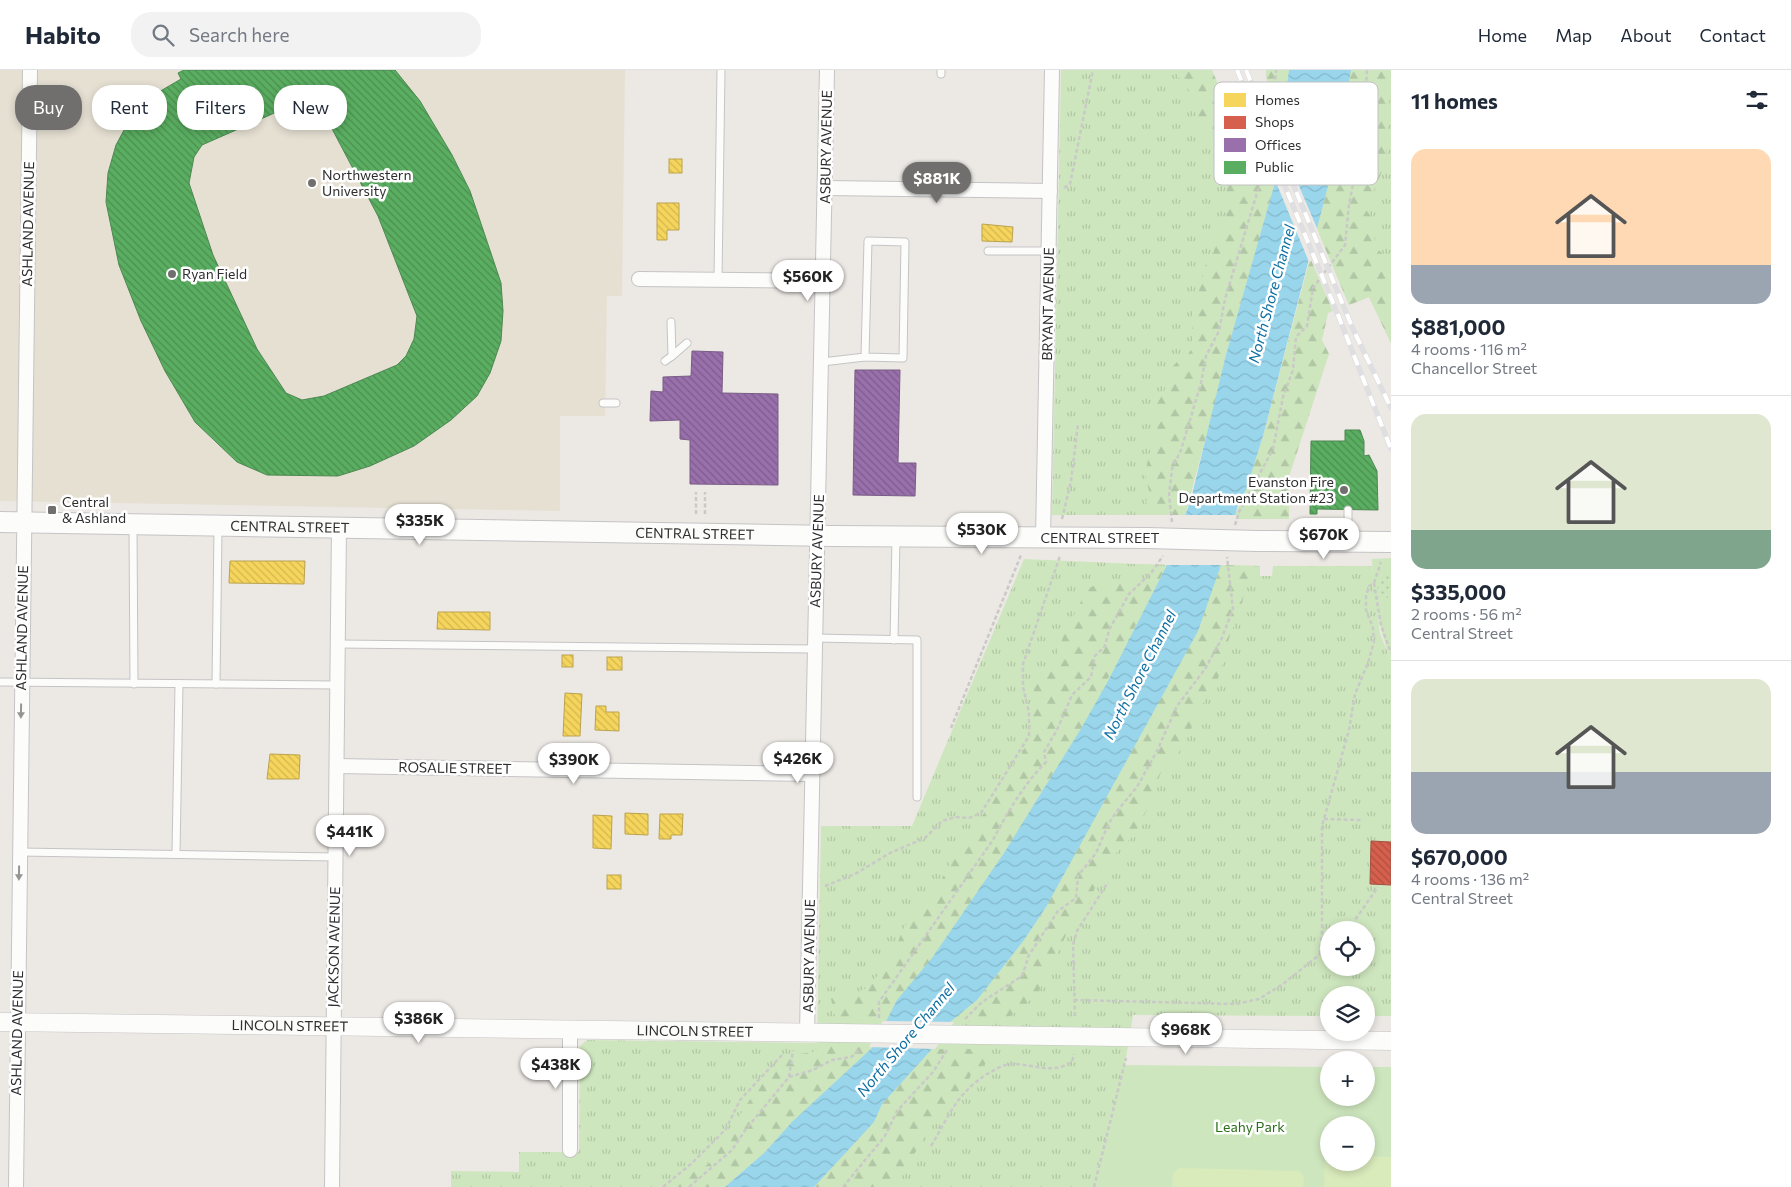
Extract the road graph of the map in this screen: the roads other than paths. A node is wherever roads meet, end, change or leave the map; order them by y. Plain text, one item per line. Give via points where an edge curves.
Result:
1 (30, 70) edge
2 (721, 70) edge
3 (827, 70) edge
4 (1052, 70) edge
5 (825, 188) junction
6 (1050, 191) junction
7 (988, 251) dead end
8 (1049, 251) junction
9 (639, 279) dead end
10 (718, 279) junction
11 (823, 281) junction
12 (671, 322) dead end
13 (687, 343) dead end
14 (672, 356) junction
15 (865, 358) junction
16 (665, 360) dead end
17 (822, 362) junction
18 (603, 403) dead end
19 (616, 403) dead end
20 (1348, 510) dead end
21 (0, 522) edge
22 (23, 522) junction
23 (133, 524) junction
24 (218, 525) junction
25 (339, 527) junction
26 (818, 536) junction
27 (896, 537) junction
28 (1043, 538) junction
29 (1348, 542) junction
30 (1391, 542) edge
31 (894, 640) junction
32 (338, 644) junction
33 (815, 644) junction
34 (0, 682) edge
35 (21, 683) junction
36 (134, 684) junction
37 (178, 684) junction
38 (216, 684) junction
39 (337, 685) junction
40 (337, 766) junction
41 (812, 774) junction
42 (917, 797) dead end
43 (19, 852) junction
44 (176, 854) junction
45 (335, 857) junction
46 (9, 1022) edge
47 (333, 1026) junction
48 (570, 1030) junction
49 (807, 1033) junction
50 (1391, 1041) edge
51 (570, 1150) dead end
52 (16, 1187) edge
53 (332, 1187) edge

1 - 22 street, ASHLAND AVENUE
2 - 10 lane
3 - 5 street, ASBURY AVENUE
4 - 6 street, BRYANT AVENUE
5 - 6 street
5 - 11 street, ASBURY AVENUE
6 - 8 street, BRYANT AVENUE
7 - 8 lane
8 - 28 street, BRYANT AVENUE
9 - 10 street
10 - 11 street
11 - 17 street, ASBURY AVENUE
12 - 14 lane
13 - 14 lane
14 - 16 lane
15 - 15 lane via 903,358 904,242 868,241
15 - 17 lane
17 - 26 street, ASBURY AVENUE
18 - 19 lane
20 - 29 lane
21 - 22 main road, CENTRAL STREET
22 - 23 main road, CENTRAL STREET
22 - 35 street, ASHLAND AVENUE
23 - 24 main road, CENTRAL STREET
23 - 36 lane
24 - 25 main road, CENTRAL STREET
24 - 38 lane
25 - 26 main road, CENTRAL STREET
25 - 32 street, JACKSON AVENUE
26 - 27 main road, CENTRAL STREET
26 - 33 street, ASBURY AVENUE
27 - 28 main road, CENTRAL STREET
27 - 31 lane
28 - 29 main road, CENTRAL STREET, bridge
29 - 30 main road, CENTRAL STREET
31 - 33 lane
31 - 42 lane via 916,640
32 - 33 lane
32 - 39 street, JACKSON AVENUE
33 - 41 street, ASBURY AVENUE
34 - 35 lane
35 - 36 lane
35 -> 43 street, ASHLAND AVENUE
36 - 37 lane
37 - 38 lane
37 - 44 lane
38 - 39 lane
39 - 40 street, JACKSON AVENUE
40 - 41 street, ROSALIE STREET
40 - 45 street, JACKSON AVENUE
41 - 49 street, ASBURY AVENUE
43 - 44 lane
43 -> 46 street, ASHLAND AVENUE
44 - 45 lane
45 - 47 street, JACKSON AVENUE
46 - 47 street, LINCOLN STREET
46 - 52 street, ASHLAND AVENUE
47 - 48 street, LINCOLN STREET
47 - 53 street, JACKSON AVENUE
48 - 49 street, LINCOLN STREET
48 - 51 street
49 - 50 street, LINCOLN STREET, bridge

